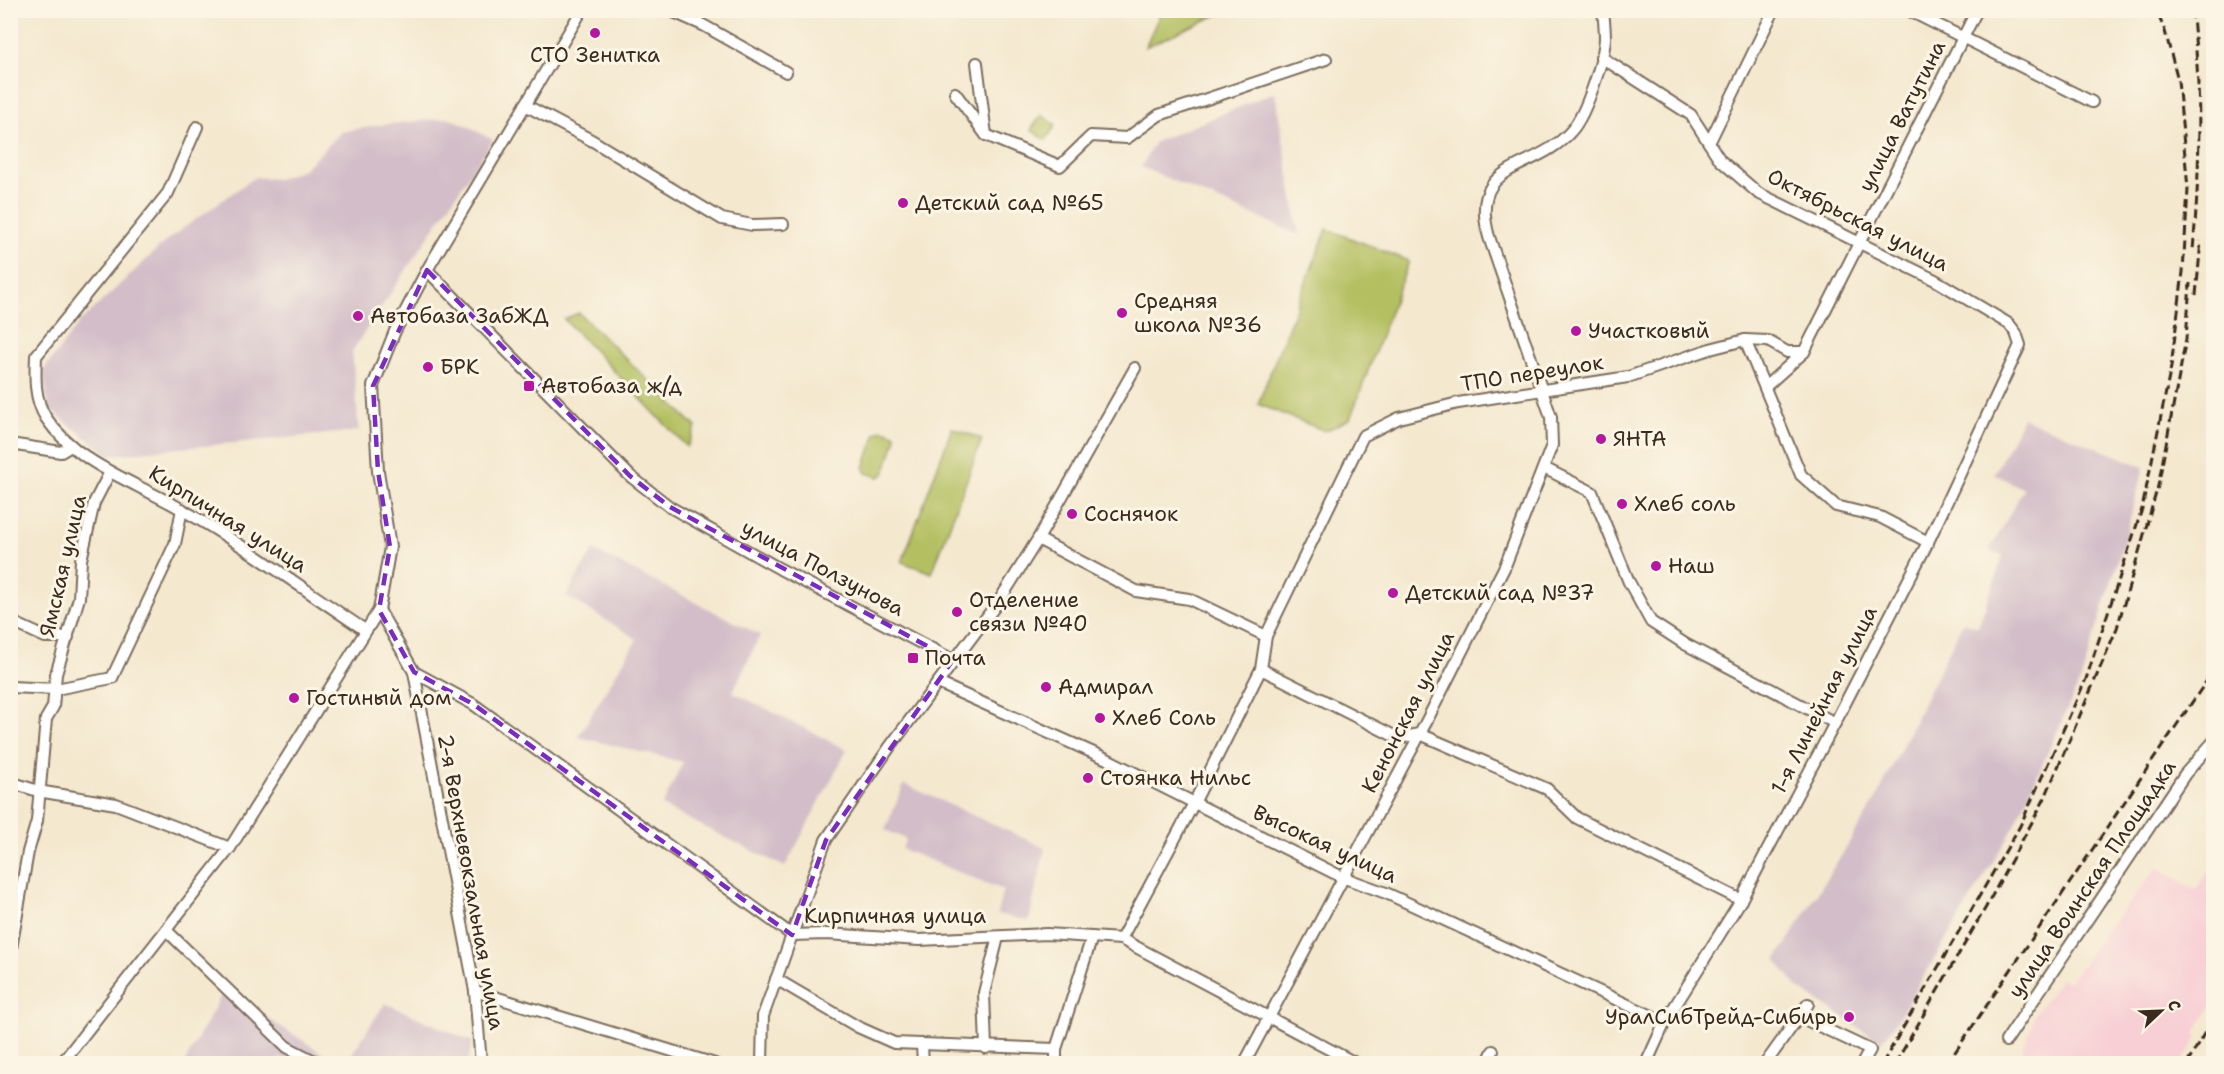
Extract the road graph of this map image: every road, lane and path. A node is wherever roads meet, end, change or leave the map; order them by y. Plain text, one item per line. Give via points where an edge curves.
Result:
1 (582, 10) edge
2 (669, 10) edge
3 (1603, 10) edge
4 (1774, 10) edge
5 (1908, 10) edge
6 (1977, 10) edge
7 (1963, 37) junction
8 (1601, 57) junction
9 (1326, 59) dead end
10 (977, 63) dead end
11 (786, 72) dead end
12 (955, 93) dead end
13 (2092, 102) dead end
14 (525, 105) junction
15 (197, 127) dead end
16 (986, 135) junction
17 (1709, 143) junction
18 (783, 224) dead end
19 (1859, 245) junction
20 (427, 270) junction
21 (1745, 340) junction
22 (2020, 345) joint
23 (1804, 352) junction
24 (1135, 368) dead end
25 (1765, 387) junction
26 (1543, 391) junction
27 (10, 444) edge
28 (71, 446) junction
29 (1544, 468) junction
30 (110, 472) junction
31 (182, 509) junction
32 (1038, 539) junction
33 (1928, 542) junction
34 (379, 610) junction
35 (10, 621) edge
36 (365, 630) junction
37 (1266, 636) junction
38 (68, 637) junction
39 (953, 660) junction
40 (1261, 669) junction
41 (414, 672) junction
42 (938, 683) junction
43 (10, 687) edge
44 (56, 689) junction
45 (1835, 723) junction
46 (1420, 734) junction
47 (2214, 741) edge
48 (10, 782) edge
49 (38, 791) junction
50 (1194, 803) junction
51 (230, 848) junction
52 (1342, 877) junction
53 (1741, 900) junction
54 (166, 930) junction
55 (792, 935) junction
56 (998, 937) junction
57 (1092, 937) junction
58 (1121, 939) junction
59 (10, 954) edge
60 (776, 980) junction
61 (475, 991) junction
62 (1808, 1004) dead end
63 (1798, 1016) junction
64 (1270, 1019) junction
65 (1665, 1022) junction
66 (2006, 1041) dead end
67 (922, 1045) junction
68 (986, 1048) junction
69 (1056, 1049) junction
70 (1493, 1051) dead end
71 (62, 1064) edge
72 (320, 1064) edge
73 (481, 1064) edge
74 (715, 1064) edge
75 (762, 1064) edge
76 (923, 1064) edge
77 (1056, 1064) edge
78 (1244, 1064) edge
79 (1357, 1064) edge
80 (1487, 1064) edge
81 (1646, 1064) edge
82 (1766, 1064) edge
83 (1862, 1064) edge

1 - 14 street
2 - 11 street
3 - 8 street via 1605,40
4 - 17 street
5 - 7 street
6 - 7 street, улица Ватутина
7 - 13 street
7 - 19 street, улица Ватутина
8 - 17 street, Октябрьская улица via 1691,115
8 - 26 street, Кенонская улица via 1573,129 1552,148 1497,179 1486,193 1485,224
9 - 16 street via 1158,115 1127,138 1091,136 1060,166
10 - 16 street
12 - 16 street
14 - 18 street via 722,219 752,225
14 - 20 street
15 - 28 street, Кирпичная улица via 168,193 36,356 34,385 45,416
17 - 19 street, Октябрьская улица via 1719,160 1758,193
19 - 22 street, Октябрьская улица via 1935,280 2009,324
19 - 23 street, улица Ватутина
20 - 34 street via 395,331 373,386 378,471 390,547
20 - 39 street, улица Ползунова via 630,476 670,507
21 - 23 street via 1768,341 1787,352
21 - 25 street
21 - 26 street, ТПО переулок via 1628,377
22 - 33 street, 1-я Линейная улица
23 - 25 street, улица Ватутина
24 - 32 street
25 - 33 street via 1801,475 1836,506 1880,517
26 - 29 street, Кенонская улица via 1554,435
26 - 37 street, ТПО переулок via 1399,418 1363,436
27 - 28 street via 61,452
28 - 30 street, Кирпичная улица
29 - 45 street via 1592,492 1629,582 1651,622
29 - 46 street, Кенонская улица via 1504,566
30 - 31 street, Кирпичная улица
30 - 38 street, Ямская улица via 94,503 81,560 80,598
31 - 36 street, Кирпичная улица
31 - 44 street via 175,544 112,678
32 - 37 street via 1136,591 1189,599
32 - 39 street via 1001,598
33 - 45 street, 1-я Линейная улица
34 - 36 street
34 - 41 street, 2-я Верхневокзальная улица
35 - 38 street via 45,637
36 - 51 street
37 - 40 street, ТПО переулок
38 - 44 street, Ямская улица via 56,674
39 - 42 street
40 - 46 street via 1398,738
40 - 50 street, ТПО переулок
41 - 55 street, Кирпичная улица via 473,704
41 - 61 street, 2-я Верхневокзальная улица
42 - 50 street, Высокая улица
42 - 55 street via 826,840
43 - 44 street
44 - 49 street, Ямская улица via 46,719
45 - 53 street, 1-я Линейная улица
46 - 52 street, Кенонская улица
46 - 53 street via 1547,789 1577,818
47 - 66 street, улица Воинская Площадка via 2185,774
48 - 49 street
49 - 51 street via 116,804
49 - 59 street, Ямская улица via 37,821
50 - 52 street, Высокая улица
50 - 58 street, ТПО переулок
51 - 54 street
52 - 64 street, Кенонская улица
52 - 65 street, Высокая улица via 1386,893
53 - 65 street, 1-я Линейная улица
54 - 71 street
54 - 72 street via 287,1047
55 - 56 street, Кирпичная улица via 919,940
55 - 60 street
56 - 57 street, Кирпичная улица
56 - 68 street via 984,993
57 - 58 street, Кирпичная улица
57 - 69 street
58 - 64 street, Кирпичная улица
60 - 67 street via 858,1027 894,1043
60 - 75 street via 763,1016
61 - 73 street, 2-я Верхневокзальная улица
61 - 74 street
62 - 63 street
63 - 82 street
63 - 83 street via 1870,1050
64 - 78 street, Кенонская улица
64 - 79 street, Кирпичная улица
65 - 81 street, 1-я Линейная улица
67 - 68 street
67 - 76 street
68 - 69 street
69 - 77 street
70 - 80 street

